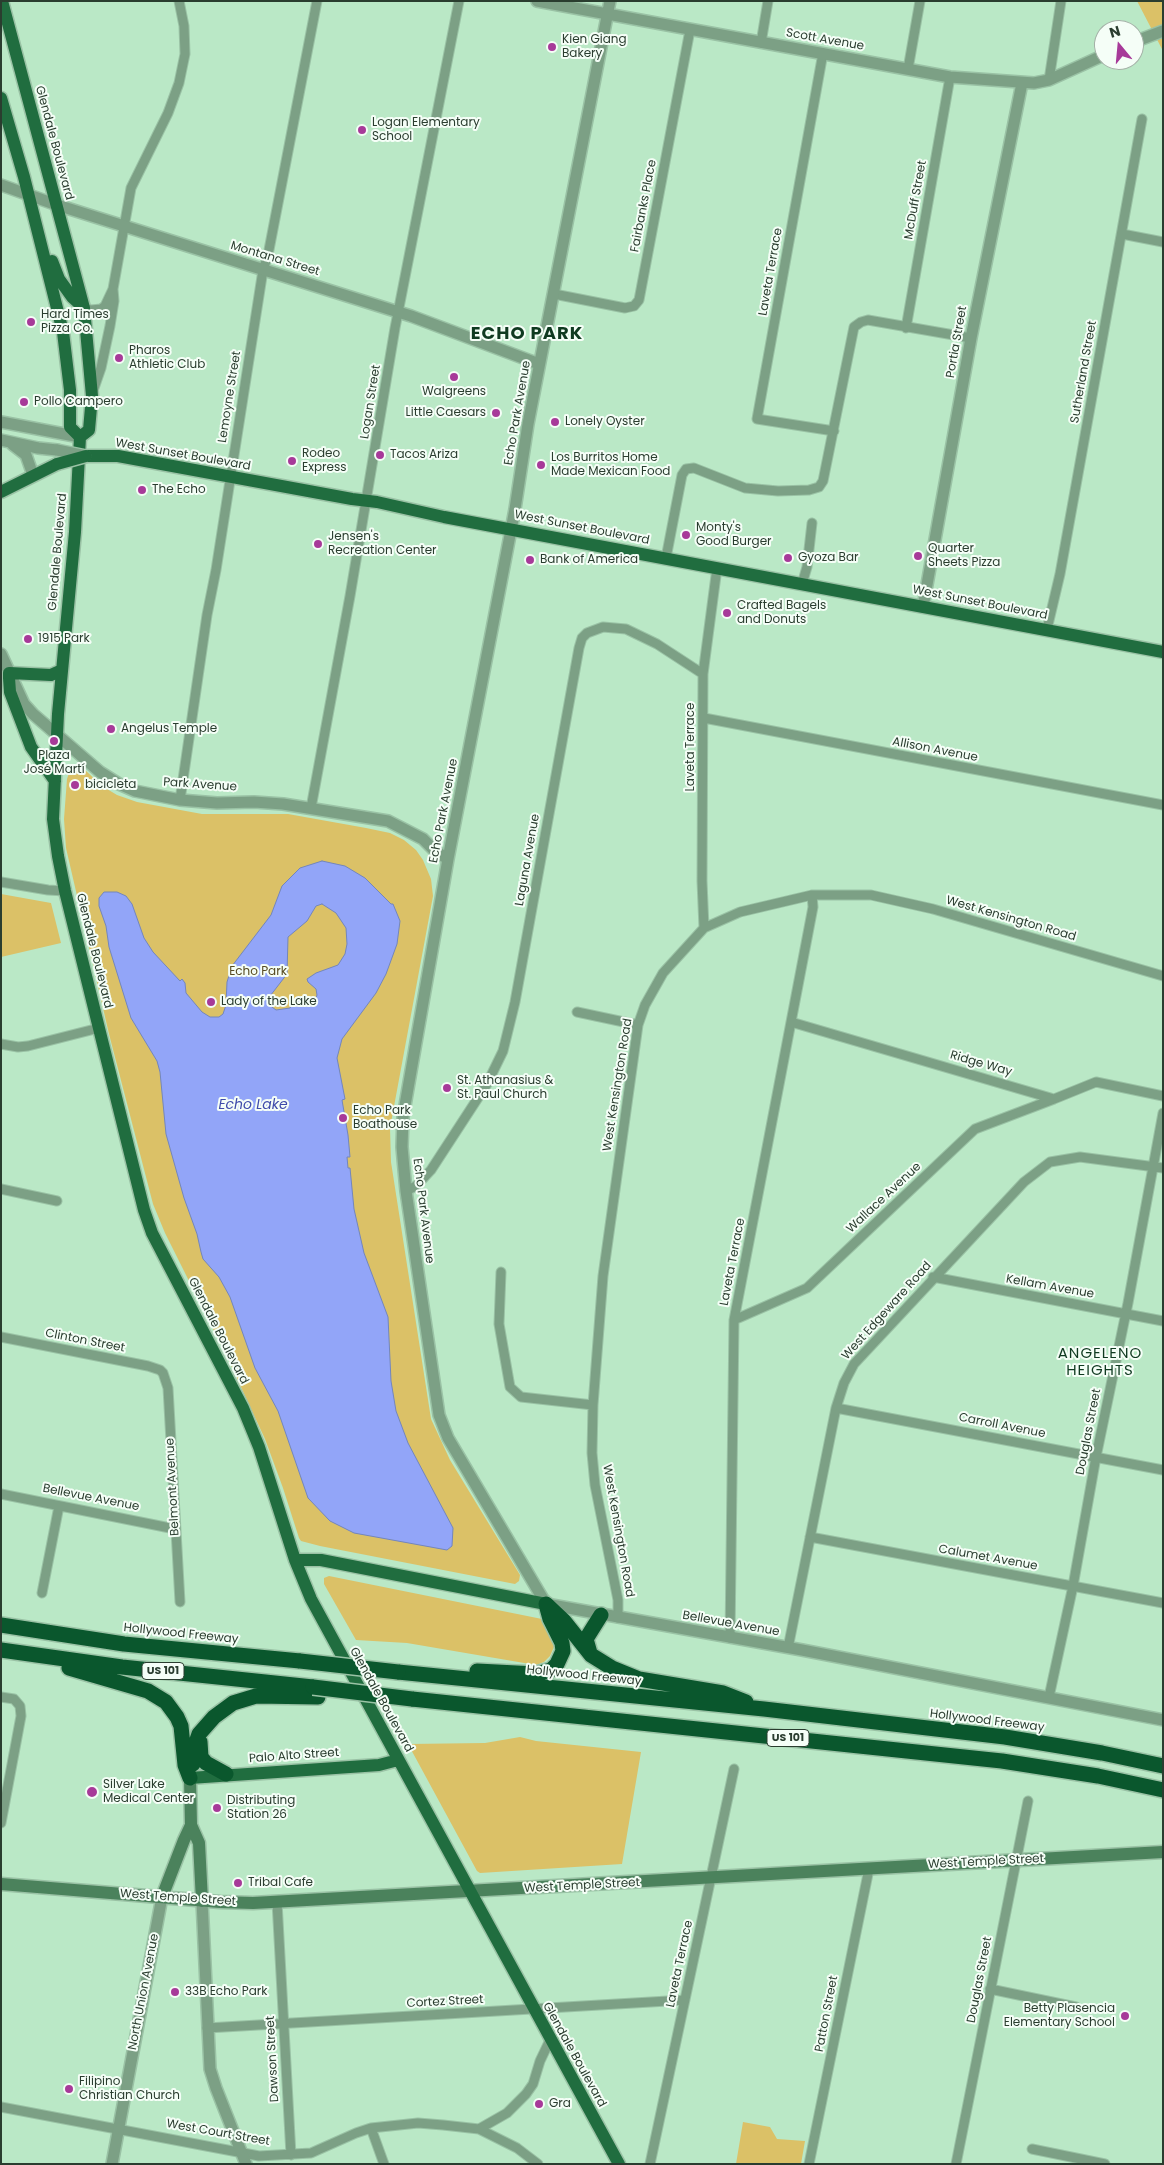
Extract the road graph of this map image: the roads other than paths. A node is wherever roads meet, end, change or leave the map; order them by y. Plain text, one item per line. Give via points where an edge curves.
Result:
1 (2, 1) edge
2 (179, 1) edge
3 (317, 1) edge
4 (460, 1) edge
5 (537, 1) edge
6 (610, 1) edge
7 (768, 1) edge
8 (920, 1) edge
9 (1061, 1) edge
10 (607, 15) junction
11 (690, 30) junction
12 (1163, 31) edge
13 (1144, 38) edge
14 (761, 43) junction
15 (823, 54) junction
16 (1094, 60) edge
17 (908, 69) junction
18 (950, 77) junction
19 (1049, 80) junction
20 (1022, 83) junction
21 (1, 98) edge
22 (1142, 119) dead end
23 (1, 185) edge
24 (32, 197) junction
25 (57, 205) junction
26 (124, 226) junction
27 (1122, 234) junction
28 (1163, 242) edge
29 (263, 270) junction
30 (113, 289) junction
31 (554, 294) junction
32 (84, 308) junction
33 (398, 312) junction
34 (906, 328) junction
35 (971, 338) junction
36 (540, 364) junction
37 (92, 396) junction
38 (1, 422) edge
39 (834, 431) junction
40 (80, 437) junction
41 (5, 441) edge
42 (86, 456) junction
43 (33, 475) junction
44 (230, 477) junction
45 (1, 492) edge
46 (366, 500) junction
47 (812, 523) dead end
48 (511, 529) junction
49 (666, 558) junction
50 (717, 568) junction
51 (802, 584) junction
52 (923, 607) junction
53 (1047, 629) junction
54 (1163, 652) edge
55 (1, 654) edge
56 (62, 670) junction
57 (9, 673) junction
58 (703, 674) junction
59 (704, 718) junction
60 (57, 735) junction
61 (55, 781) junction
62 (180, 800) junction
63 (1163, 806) edge
64 (311, 808) junction
65 (448, 859) junction
66 (1, 882) edge
67 (65, 890) junction
68 (812, 895) junction
69 (704, 928) junction
70 (1163, 976) edge
71 (577, 1012) dead end
72 (791, 1022) junction
73 (638, 1025) junction
74 (99, 1028) junction
75 (1, 1044) edge
76 (1163, 1096) edge
77 (1054, 1099) junction
78 (1163, 1112) edge
79 (1153, 1167) junction
80 (1163, 1168) edge
81 (1, 1188) edge
82 (406, 1191) junction
83 (57, 1201) dead end
84 (501, 1272) dead end
85 (933, 1277) junction
86 (1126, 1313) junction
87 (734, 1320) junction
88 (1163, 1320) edge
89 (1, 1337) edge
90 (162, 1373) joint
91 (593, 1404) junction
92 (836, 1408) junction
93 (1096, 1457) junction
94 (1163, 1470) edge
95 (1, 1494) edge
96 (59, 1506) junction
97 (175, 1529) junction
98 (810, 1537) junction
99 (295, 1560) junction
100 (1074, 1586) junction
101 (42, 1593) dead end
102 (180, 1602) dead end
103 (1163, 1603) edge
104 (546, 1604) junction
105 (601, 1615) junction
106 (618, 1618) junction
107 (1, 1625) edge
108 (730, 1638) junction
109 (788, 1648) junction
110 (7, 1651) edge
111 (591, 1655) junction
112 (398, 1672) junction
113 (316, 1692) junction
114 (1, 1697) edge
115 (1049, 1697) junction
116 (764, 1709) junction
117 (214, 1717) junction
118 (1163, 1720) edge
119 (398, 1760) junction
120 (1163, 1766) edge
121 (734, 1769) dead end
122 (226, 1774) junction
123 (190, 1778) junction
124 (1163, 1790) edge
125 (1028, 1801) dead end
126 (1, 1823) edge
127 (191, 1825) junction
128 (1163, 1852) edge
129 (1016, 1861) junction
130 (869, 1869) junction
131 (711, 1878) junction
132 (1, 1884) edge
133 (470, 1892) junction
134 (162, 1897) junction
135 (202, 1901) junction
136 (277, 1902) junction
137 (990, 1990) junction
138 (685, 2000) junction
139 (1076, 2006) dead end
140 (534, 2010) junction
141 (283, 2024) junction
142 (207, 2028) junction
143 (550, 2040) junction
144 (1, 2106) edge
145 (119, 2128) junction
146 (371, 2128) junction
147 (479, 2129) junction
148 (1032, 2149) dead end
149 (242, 2152) junction
150 (291, 2155) junction
151 (112, 2164) edge
152 (246, 2164) edge
153 (384, 2164) edge
154 (538, 2164) edge
155 (619, 2164) edge
156 (650, 2164) edge
157 (809, 2164) edge
158 (956, 2164) edge
159 (1104, 2164) edge

1 - 25 main road, Glendale Boulevard
2 - 26 street via 185,54 179,83 131,188
3 - 29 street, Lemoyne Street
4 - 33 street, Logan Street
5 - 10 street, Scott Avenue
6 - 10 street, Echo Park Avenue
7 - 14 street
8 - 17 street
9 - 19 street
10 - 11 street, Scott Avenue
10 - 31 street, Echo Park Avenue
11 - 14 street, Scott Avenue
11 - 31 street, Fairbanks Place via 639,300 634,306 625,308
12 - 13 street
14 - 15 street, Scott Avenue
15 - 17 street, Scott Avenue
15 - 39 street, Laveta Terrace via 757,419
16 - 19 street, Scott Avenue
17 - 18 street, Scott Avenue
18 - 20 street, Scott Avenue
18 - 34 street, McDuff Street
19 - 20 street, Scott Avenue
20 - 35 street, Portia Street
21 - 24 main road, Glendale Boulevard
22 - 27 street, Sutherland Street
23 - 24 street, Montana Street
24 - 25 street, Montana Street
24 - 32 main road via 59,279
24 - 40 main road, Glendale Boulevard via 63,332 70,384 70,427
25 - 26 street, Montana Street
25 - 32 main road, Glendale Boulevard
26 - 29 street, Montana Street
26 - 30 street
27 - 28 street
27 - 53 street, Sutherland Street via 1060,574
29 - 33 street, Montana Street
29 - 44 street, Lemoyne Street
30 - 32 street via 105,306 91,310
30 - 37 street via 110,326
31 - 36 street, Echo Park Avenue
32 - 37 main road, Glendale Boulevard
33 - 36 street, Montana Street
33 - 46 street, Logan Street
34 - 35 street
34 - 39 street via 868,320 854,327
35 - 52 street, Portia Street
36 - 48 street, Echo Park Avenue
37 - 40 main road, Glendale Boulevard via 89,430
38 - 40 street
39 - 49 street via 824,481 819,487 809,490 745,488 694,468 686,469
40 - 56 main road, Glendale Boulevard
41 - 42 street, bridge
41 - 43 street via 26,455
42 - 43 main road, West Sunset Boulevard, bridge
42 - 44 main road, West Sunset Boulevard via 118,456
43 - 45 main road, West Sunset Boulevard
44 - 46 main road, West Sunset Boulevard
44 - 62 street, Lemoyne Street
46 - 48 main road, West Sunset Boulevard
46 - 64 street, Logan Street
47 - 51 street
48 - 49 main road, West Sunset Boulevard
48 - 65 street, Echo Park Avenue
49 - 50 main road, West Sunset Boulevard
50 - 51 main road, West Sunset Boulevard
50 - 58 street, Laveta Terrace
51 - 52 main road, West Sunset Boulevard
52 - 53 main road, West Sunset Boulevard
53 - 54 main road, West Sunset Boulevard
55 - 57 street, Park Avenue
56 - 57 main road via 51,675
56 - 60 main road, Glendale Boulevard
57 - 60 street, Park Avenue via 24,704
57 - 61 main road via 10,692 31,747
58 - 59 street, Laveta Terrace
58 - 82 street, Laguna Avenue via 657,644 626,629 603,627 582,638 515,1002 503,1051 487,1084 431,1170 416,1186
59 - 63 street, Allison Avenue
59 - 69 street, Laveta Terrace
60 - 61 main road, Glendale Boulevard
60 - 62 street, Park Avenue via 119,784 135,791
61 - 67 main road, Glendale Boulevard via 54,819
62 - 64 street, Park Avenue via 273,803
64 - 65 street, Park Avenue via 388,821 423,839
65 - 82 street, Echo Park Avenue via 402,1117
66 - 67 street
67 - 74 main road, Glendale Boulevard
68 - 69 street, West Kensington Road via 740,912
68 - 70 street, West Kensington Road via 871,895 899,900
68 - 72 street, Laveta Terrace via 813,907
69 - 73 street, West Kensington Road via 663,972
71 - 73 street
72 - 77 street, Ridge Way
72 - 87 street, Laveta Terrace
73 - 91 street, West Kensington Road via 602,1276
74 - 75 street via 28,1046
74 - 99 main road, Glendale Boulevard via 152,1233 243,1408 266,1464
76 - 77 street via 1096,1082
77 - 87 street, Wallace Avenue via 975,1129 807,1288
78 - 79 street, Douglas Street
79 - 80 street, West Edgeware Road
79 - 85 street, West Edgeware Road via 1080,1157 1050,1162 1024,1182
79 - 86 street, Douglas Street
81 - 83 street
82 - 104 street, Echo Park Avenue via 439,1415 448,1438
84 - 91 street via 498,1324 510,1387 521,1397
85 - 86 street, Kellam Avenue
85 - 92 street, West Edgeware Road via 854,1364
86 - 88 street, Kellam Avenue
86 - 93 street, Douglas Street
87 - 108 street, Laveta Terrace
89 - 90 street, Clinton Street via 148,1366
90 - 97 street, Belmont Avenue via 168,1388
91 - 106 street, West Kensington Road via 595,1485 618,1600
92 - 93 street, Carroll Avenue
92 - 98 street, West Edgeware Road
93 - 94 street, Carroll Avenue
93 - 100 street, Douglas Street
95 - 96 street, Bellevue Avenue
96 - 97 street, Bellevue Avenue
96 - 101 street
97 - 102 street, Belmont Avenue
98 - 100 street, Calumet Avenue
98 - 109 street, West Edgeware Road
99 - 104 main road, Bellevue Avenue via 321,1560
99 - 119 main road, Glendale Boulevard via 311,1599
100 - 103 street, Calumet Avenue
100 - 115 street, Douglas Street
104 - 105 street, Bellevue Avenue
104 - 111 highway
104 - 112 highway via 563,1651 551,1670 536,1674 471,1670
105 - 106 street, Bellevue Avenue
105 - 111 highway via 586,1639
106 - 108 street, Bellevue Avenue
107 - 112 highway, Hollywood Freeway / US 101, bridge via 116,1643
108 - 109 street, Bellevue Avenue
109 - 115 street, Bellevue Avenue
110 - 113 highway, US 101
110 - 123 highway via 158,1696 172,1709 181,1726 185,1765
111 - 116 highway via 624,1675 723,1693
112 - 116 highway, Hollywood Freeway / US 101
113 - 117 highway via 256,1696 233,1703
113 - 124 highway, US 101, bridge via 412,1699 1002,1761
114 - 126 street via 14,1700 20,1706 21,1716
115 - 118 street, Bellevue Avenue
116 - 120 highway, Hollywood Freeway / US 101 via 1005,1737 1102,1752
117 - 122 highway via 203,1733 200,1750 206,1763
117 - 123 highway via 195,1742
119 - 122 main road, Palo Alto Street
119 - 133 main road, Glendale Boulevard
121 - 131 street, Laveta Terrace
122 - 123 main road, Palo Alto Street
123 - 127 main road
125 - 129 street, Douglas Street
127 - 134 main road, North Union Avenue
127 - 135 main road via 199,1843
128 - 129 main road, West Temple Street
129 - 130 main road, West Temple Street
129 - 137 street, Douglas Street
130 - 131 main road, West Temple Street
130 - 157 street, Patton Street
131 - 133 main road, West Temple Street
131 - 138 street, Laveta Terrace
132 - 134 main road, West Temple Street
133 - 136 main road, West Temple Street
133 - 140 main road, Glendale Boulevard
134 - 135 main road, West Temple Street
134 - 145 street, North Union Avenue
135 - 136 main road, West Temple Street
135 - 142 street
136 - 141 street, Dawson Street
137 - 139 street
137 - 158 street, Douglas Street
138 - 140 street, Cortez Street
138 - 156 street, Laveta Terrace
140 - 141 street, Cortez Street
140 - 143 main road, Glendale Boulevard
141 - 142 street, Cortez Street
141 - 150 street, Dawson Street
142 - 149 street via 210,2069
143 - 147 street via 526,2094 507,2113
143 - 155 main road, Glendale Boulevard
144 - 145 street, West Court Street
145 - 149 street, West Court Street
145 - 151 street, North Union Avenue
146 - 147 street, West Court Street via 418,2123
146 - 150 street, West Court Street via 311,2153
146 - 153 street
147 - 154 street, West Court Street via 517,2148
148 - 159 street
149 - 150 street, West Court Street via 259,2156
149 - 152 street

